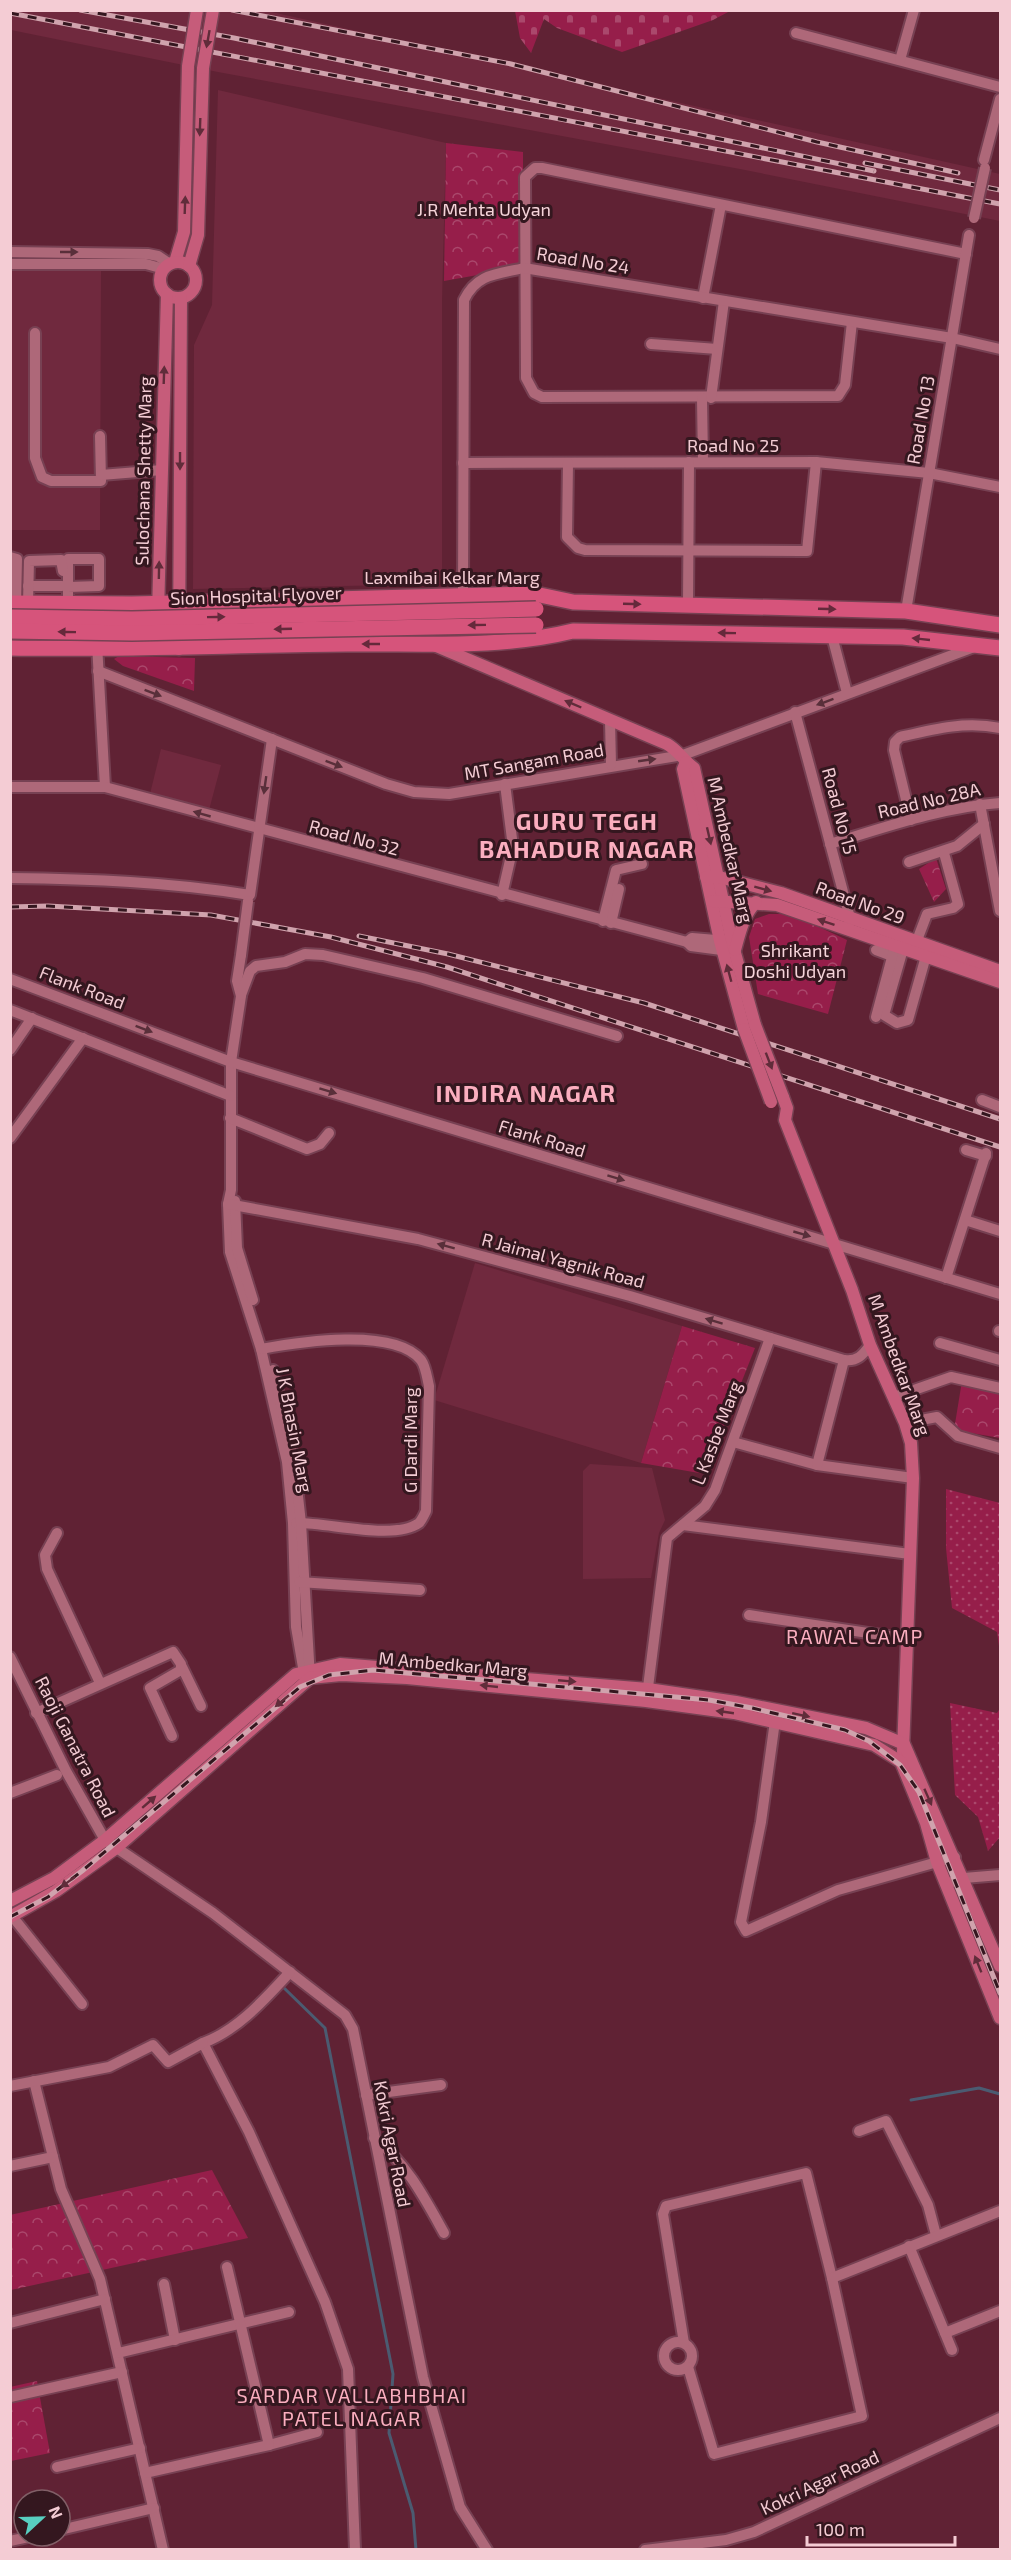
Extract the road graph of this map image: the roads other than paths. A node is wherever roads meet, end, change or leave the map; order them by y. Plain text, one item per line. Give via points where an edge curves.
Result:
1 (197, 10) edge
2 (213, 10) edge
3 (914, 10) edge
4 (796, 33) dead end
5 (900, 60) junction
6 (1000, 87) edge
7 (1000, 99) edge
8 (721, 205) junction
9 (974, 218) dead end
10 (969, 235) dead end
11 (10, 252) edge
12 (966, 254) junction
13 (10, 264) edge
14 (170, 265) junction
15 (189, 266) junction
16 (524, 268) junction
17 (166, 294) junction
18 (703, 297) junction
19 (181, 298) junction
20 (724, 301) junction
21 (852, 322) junction
22 (35, 333) dead end
23 (952, 338) junction
24 (651, 344) dead end
25 (717, 349) junction
26 (1000, 349) edge
27 (706, 398) junction
28 (100, 436) dead end
29 (690, 462) junction
30 (703, 462) junction
31 (816, 462) junction
32 (463, 463) junction
33 (568, 463) junction
34 (162, 470) junction
35 (929, 472) junction
36 (101, 475) junction
37 (1000, 486) edge
38 (689, 550) junction
39 (10, 557) edge
40 (13, 585) edge
41 (28, 586) junction
42 (65, 587) junction
43 (463, 596) junction
44 (573, 602) junction
45 (179, 603) junction
46 (65, 604) junction
47 (95, 604) junction
48 (158, 604) junction
49 (688, 605) junction
50 (16, 606) edge
51 (906, 611) junction
52 (536, 617) junction
53 (1000, 625) edge
54 (573, 631) junction
55 (10, 632) edge
56 (832, 636) junction
57 (430, 644) junction
58 (978, 646) junction
59 (10, 648) edge
60 (1000, 648) edge
61 (97, 649) junction
62 (179, 649) junction
63 (156, 650) junction
64 (98, 671) junction
65 (847, 693) junction
66 (795, 712) junction
67 (610, 720) junction
68 (1000, 728) edge
69 (272, 739) junction
70 (684, 759) junction
71 (611, 765) junction
72 (505, 784) junction
73 (10, 787) edge
74 (105, 787) junction
75 (1000, 803) edge
76 (980, 804) junction
77 (911, 820) junction
78 (984, 824) junction
79 (258, 830) junction
80 (830, 844) junction
81 (944, 852) junction
82 (909, 862) dead end
83 (642, 864) dead end
84 (713, 877) junction
85 (10, 878) edge
86 (607, 885) dead end
87 (212, 889) junction
88 (619, 889) dead end
89 (502, 895) junction
90 (718, 901) junction
91 (756, 902) junction
92 (1000, 911) edge
93 (604, 921) junction
94 (849, 924) junction
95 (916, 943) junction
96 (727, 946) junction
97 (876, 950) dead end
98 (897, 950) junction
99 (926, 956) junction
100 (1000, 971) edge
101 (10, 979) edge
102 (1000, 981) edge
103 (241, 996) junction
104 (10, 1010) edge
105 (876, 1017) dead end
106 (32, 1018) junction
107 (617, 1036) dead end
108 (83, 1038) junction
109 (10, 1050) edge
110 (231, 1062) junction
111 (231, 1096) junction
112 (982, 1100) dead end
113 (1000, 1107) edge
114 (230, 1118) junction
115 (329, 1133) dead end
116 (10, 1138) edge
117 (966, 1150) dead end
118 (232, 1205) junction
119 (965, 1220) junction
120 (1000, 1230) edge
121 (833, 1243) junction
122 (946, 1278) junction
123 (1000, 1294) edge
124 (770, 1338) junction
125 (940, 1343) dead end
126 (870, 1345) junction
127 (264, 1349) junction
128 (844, 1360) junction
129 (1000, 1360) edge
130 (1000, 1388) edge
131 (894, 1397) junction
132 (905, 1423) junction
133 (733, 1442) junction
134 (1000, 1448) edge
135 (817, 1465) junction
136 (913, 1478) junction
137 (297, 1523) junction
138 (683, 1525) junction
139 (57, 1533) dead end
140 (910, 1554) junction
141 (300, 1582) junction
142 (420, 1590) dead end
143 (749, 1615) dead end
144 (908, 1639) junction
145 (10, 1657) edge
146 (182, 1667) junction
147 (306, 1675) junction
148 (15, 1678) edge
149 (100, 1683) junction
150 (647, 1695) junction
151 (201, 1706) dead end
152 (36, 1713) junction
153 (775, 1716) junction
154 (172, 1737) dead end
155 (904, 1744) junction
156 (901, 1762) junction
157 (57, 1775) dead end
158 (10, 1792) edge
159 (110, 1844) junction
160 (955, 1857) junction
161 (937, 1862) junction
162 (1000, 1875) edge
163 (964, 1878) junction
164 (946, 1884) junction
165 (10, 1901) edge
166 (11, 1917) edge
167 (1000, 1966) edge
168 (290, 1972) junction
169 (82, 2004) dead end
170 (1000, 2018) edge
171 (203, 2043) junction
172 (34, 2081) junction
173 (441, 2085) dead end
174 (10, 2086) edge
175 (366, 2095) junction
176 (859, 2131) dead end
177 (374, 2138) junction
178 (53, 2157) junction
179 (10, 2166) edge
180 (1000, 2211) edge
181 (444, 2233) dead end
182 (936, 2235) junction
183 (909, 2246) junction
184 (228, 2267) dead end
185 (832, 2278) junction
186 (164, 2284) dead end
187 (105, 2299) junction
188 (1000, 2311) edge
189 (288, 2313) dead end
190 (10, 2323) edge
191 (240, 2325) junction
192 (945, 2333) junction
193 (175, 2340) junction
194 (684, 2343) junction
195 (952, 2350) dead end
196 (118, 2353) junction
197 (687, 2367) junction
198 (122, 2372) junction
199 (10, 2397) edge
200 (1000, 2418) edge
201 (317, 2432) dead end
202 (269, 2445) junction
203 (140, 2448) junction
204 (57, 2467) dead end
205 (146, 2472) junction
206 (154, 2508) junction
207 (72, 2527) edge
208 (163, 2550) edge
209 (355, 2550) edge
210 (487, 2550) edge
211 (645, 2550) edge

14 -> 1 main road, Sulochana Shetty Marg, bridge via 184,232 188,66
2 -> 15 main road, bridge via 203,68 198,235
3 - 5 street
4 - 5 street
5 - 6 street
7 - 9 street, bridge
8 - 12 street
8 - 16 street via 535,168 525,177
8 - 18 street
10 - 12 street, Road No 13
11 -> 14 street via 148,254
12 - 23 street, Road No 13
13 - 14 street
14 - 15 main road
14 - 17 main road, Sulochana Shetty Marg via 160,280
15 - 19 main road via 195,275 195,285
16 - 18 street, Road No 24
16 - 27 street via 526,378 534,393 550,399
16 - 32 street, Road No 24 via 486,277 471,285 464,300
17 - 19 main road
34 -> 17 main road, Sulochana Shetty Marg
18 - 20 street, Road No 24
19 -> 45 main road, Sulochana Shetty Marg
20 - 21 street, Road No 24
20 - 25 street
21 - 23 street, Road No 24
21 - 27 street via 845,385 838,396
22 - 36 street via 37,469 51,481 101,481
23 - 26 street, Road No 24
23 - 35 street, Road No 13
24 - 25 street
25 - 27 street
27 - 30 street
28 - 36 street
29 - 30 street, Road No 25
29 - 33 street, Road No 25
29 - 38 street
30 - 31 street, Road No 25
31 - 35 street, Road No 25
31 - 38 street via 807,551
32 - 33 street, Road No 25
32 - 43 street, Road No 24
33 - 38 street via 567,537 578,548
34 - 36 street
48 -> 34 main road, Sulochana Shetty Marg
35 - 37 street, Road No 25
35 - 51 street, Road No 13
38 - 49 street
39 - 40 street via 17,559
40 - 50 street
41 - 42 street
41 - 42 street via 29,561 61,560
41 - 50 street
42 - 46 street
43 - 44 highway, Laxmibai Kelkar Marg via 535,594
43 - 45 highway, Laxmibai Kelkar Marg
44 -> 49 highway, Laxmibai Kelkar Marg
44 - 52 highway, Sion Hospital Flyover
45 - 48 highway, Laxmibai Kelkar Marg
45 - 62 main road, Sulochana Shetty Marg
46 - 47 highway, Laxmibai Kelkar Marg
46 - 50 highway, Laxmibai Kelkar Marg
47 - 48 highway, Laxmibai Kelkar Marg
47 - 61 street
48 - 63 main road, Sulochana Shetty Marg
49 -> 51 highway, Laxmibai Kelkar Marg
50 -> 52 highway, Sion Hospital Flyover, bridge via 144,619
51 - 53 highway, Laxmibai Kelkar Marg
52 - 54 highway, Sion Hospital Flyover
52 -> 55 highway, Sion Hospital Flyover, bridge via 132,633
56 -> 54 highway
54 - 57 highway via 536,640
58 -> 56 highway
56 - 65 street
57 -> 62 highway
67 -> 57 main road
58 - 60 highway
58 - 65 street, MT Sangam Road
59 - 61 highway
61 - 63 highway
61 - 64 street
62 - 63 highway
64 -> 69 street, MT Sangam Road
64 - 74 street
65 -> 66 street, MT Sangam Road
66 - 70 street, MT Sangam Road
66 - 80 street, Road No 15
67 - 70 main road via 667,744
67 - 71 street
68 - 77 street via 956,725 900,736 894,750
69 -> 72 street, MT Sangam Road via 414,792 449,794
69 -> 79 street
71 -> 70 street, MT Sangam Road
70 - 84 main road, M Ambedkar Marg via 694,768
71 - 72 street, MT Sangam Road
72 - 89 street via 513,846
73 - 74 street, Road No 32
79 -> 74 street, Road No 32
75 - 76 street, Road No 28A
76 - 77 street, Road No 28A
76 - 78 street
77 - 80 street, Road No 28A
78 - 81 street
78 - 92 street
79 - 87 street via 250,895
79 - 89 street, Road No 32
80 - 94 street, Road No 15
81 - 82 street
81 - 95 street via 958,904 953,909 927,914
83 - 93 street via 616,870
84 - 90 main road, M Ambedkar Marg
84 -> 94 main road, Road No 29 via 781,893
85 - 87 street via 109,879
86 - 93 street
87 - 103 street, bridge via 216,896 248,901 237,981
88 - 93 street
89 - 93 street, Road No 32
90 - 91 main road
90 - 96 main road, M Ambedkar Marg
94 -> 91 main road
91 - 96 main road
93 - 96 street, Road No 32 via 691,946
94 - 95 main road, Road No 29
94 - 98 main road
95 - 100 main road, Road No 29
96 - 121 main road, M Ambedkar Marg, bridge via 749,1027 777,1100 787,1108 785,1120
97 - 98 street
98 - 99 main road
98 - 99 street via 884,1015 897,1023 908,1020
98 - 105 street
99 - 102 main road
101 -> 110 street, Flank Road
103 - 107 street via 250,971 256,966 285,962 305,954 323,955 423,978
103 - 110 street, J K Bhasin Marg
104 - 106 street
106 - 108 street
106 - 109 street
108 - 111 street
108 - 116 street
110 - 111 street, J K Bhasin Marg
110 -> 121 street, Flank Road
111 - 114 street, J K Bhasin Marg
112 - 113 street
114 - 115 street via 307,1149
114 - 118 street, J K Bhasin Marg
117 - 119 street via 986,1155
124 -> 118 street, R Jaimal Yagnik Road via 418,1239
118 - 127 street, J K Bhasin Marg via 238,1265
119 - 120 street
119 - 122 street
121 - 122 street, Flank Road
121 - 126 main road, M Ambedkar Marg
122 - 123 street, Flank Road
124 - 128 street, R Jaimal Yagnik Road
124 - 133 street, L Kasbe Marg
125 - 129 street
126 - 128 street via 863,1355 852,1361
126 - 131 main road, M Ambedkar Marg
127 - 137 street, J K Bhasin Marg
127 - 137 street, G Dardi Marg via 354,1339 387,1340 409,1350 421,1361 429,1386 426,1511 419,1522 385,1530
128 - 135 street
130 - 131 street via 951,1377
131 - 132 main road, M Ambedkar Marg
132 - 134 street via 937,1417 958,1436
132 - 136 main road, M Ambedkar Marg via 911,1443
133 - 135 street
133 - 138 street, L Kasbe Marg via 715,1490 705,1506
135 - 136 street
136 - 140 main road, M Ambedkar Marg
137 - 141 street, J K Bhasin Marg
138 - 140 street
138 - 150 street, L Kasbe Marg via 667,1538
139 - 149 street via 45,1555 47,1569
140 - 144 main road, M Ambedkar Marg
141 - 142 street
141 - 147 street, J K Bhasin Marg via 296,1627
143 - 144 street
144 - 155 main road, M Ambedkar Marg
145 - 148 street, Raoji Ganatra Road
146 - 149 street via 176,1654 170,1652
146 - 151 street
146 - 154 street via 150,1688
147 - 150 main road, M Ambedkar Marg
147 - 159 main road
148 - 152 street, Raoji Ganatra Road
149 - 152 street
150 - 153 main road, M Ambedkar Marg via 734,1713
152 - 159 street, Raoji Ganatra Road
153 -> 155 main road via 866,1728
153 - 156 main road, M Ambedkar Marg via 874,1745
153 - 161 street via 761,1822 741,1922 743,1929 750,1930 838,1890
155 - 156 main road, M Ambedkar Marg
155 -> 160 main road
156 - 161 main road
157 - 158 street
159 - 165 main road
159 -> 166 main road via 56,1892
159 - 168 street, Kokri Agar Road via 213,1913
160 - 161 street
160 - 163 main road
161 - 164 main road
162 - 163 street
163 - 164 street
163 - 167 main road
170 -> 164 main road
166 - 169 street
168 - 171 street via 239,2022
168 - 175 street, Kokri Agar Road via 345,2015 353,2029
171 - 172 street via 168,2062 153,2045 109,2067
171 - 209 street via 249,2132 325,2302 348,2369
172 - 174 street
172 - 178 street
173 - 175 street
175 - 177 street, Kokri Agar Road
176 - 182 street via 886,2121 928,2205
177 - 181 street via 395,2155 416,2181
177 - 210 street, Kokri Agar Road via 426,2387 460,2507
178 - 179 street
178 - 187 street via 61,2189
180 - 182 street
182 - 183 street
183 - 185 street
183 - 192 street
184 - 191 street
185 - 194 street via 806,2173 666,2206 663,2214
185 - 197 street via 862,2416 714,2454
186 - 193 street
187 - 190 street
187 - 196 street
188 - 192 street
189 - 191 street
191 - 193 street
191 - 202 street
192 - 195 street
193 - 196 street
194 - 197 street via 692,2354
194 - 197 street via 671,2343 664,2355 674,2369
196 - 198 street
198 - 199 street
198 - 203 street
200 - 211 street, Kokri Agar Road via 754,2532 726,2540
201 - 202 street
202 - 205 street
203 - 204 street
203 - 205 street
205 - 206 street
206 - 207 street
206 - 208 street

